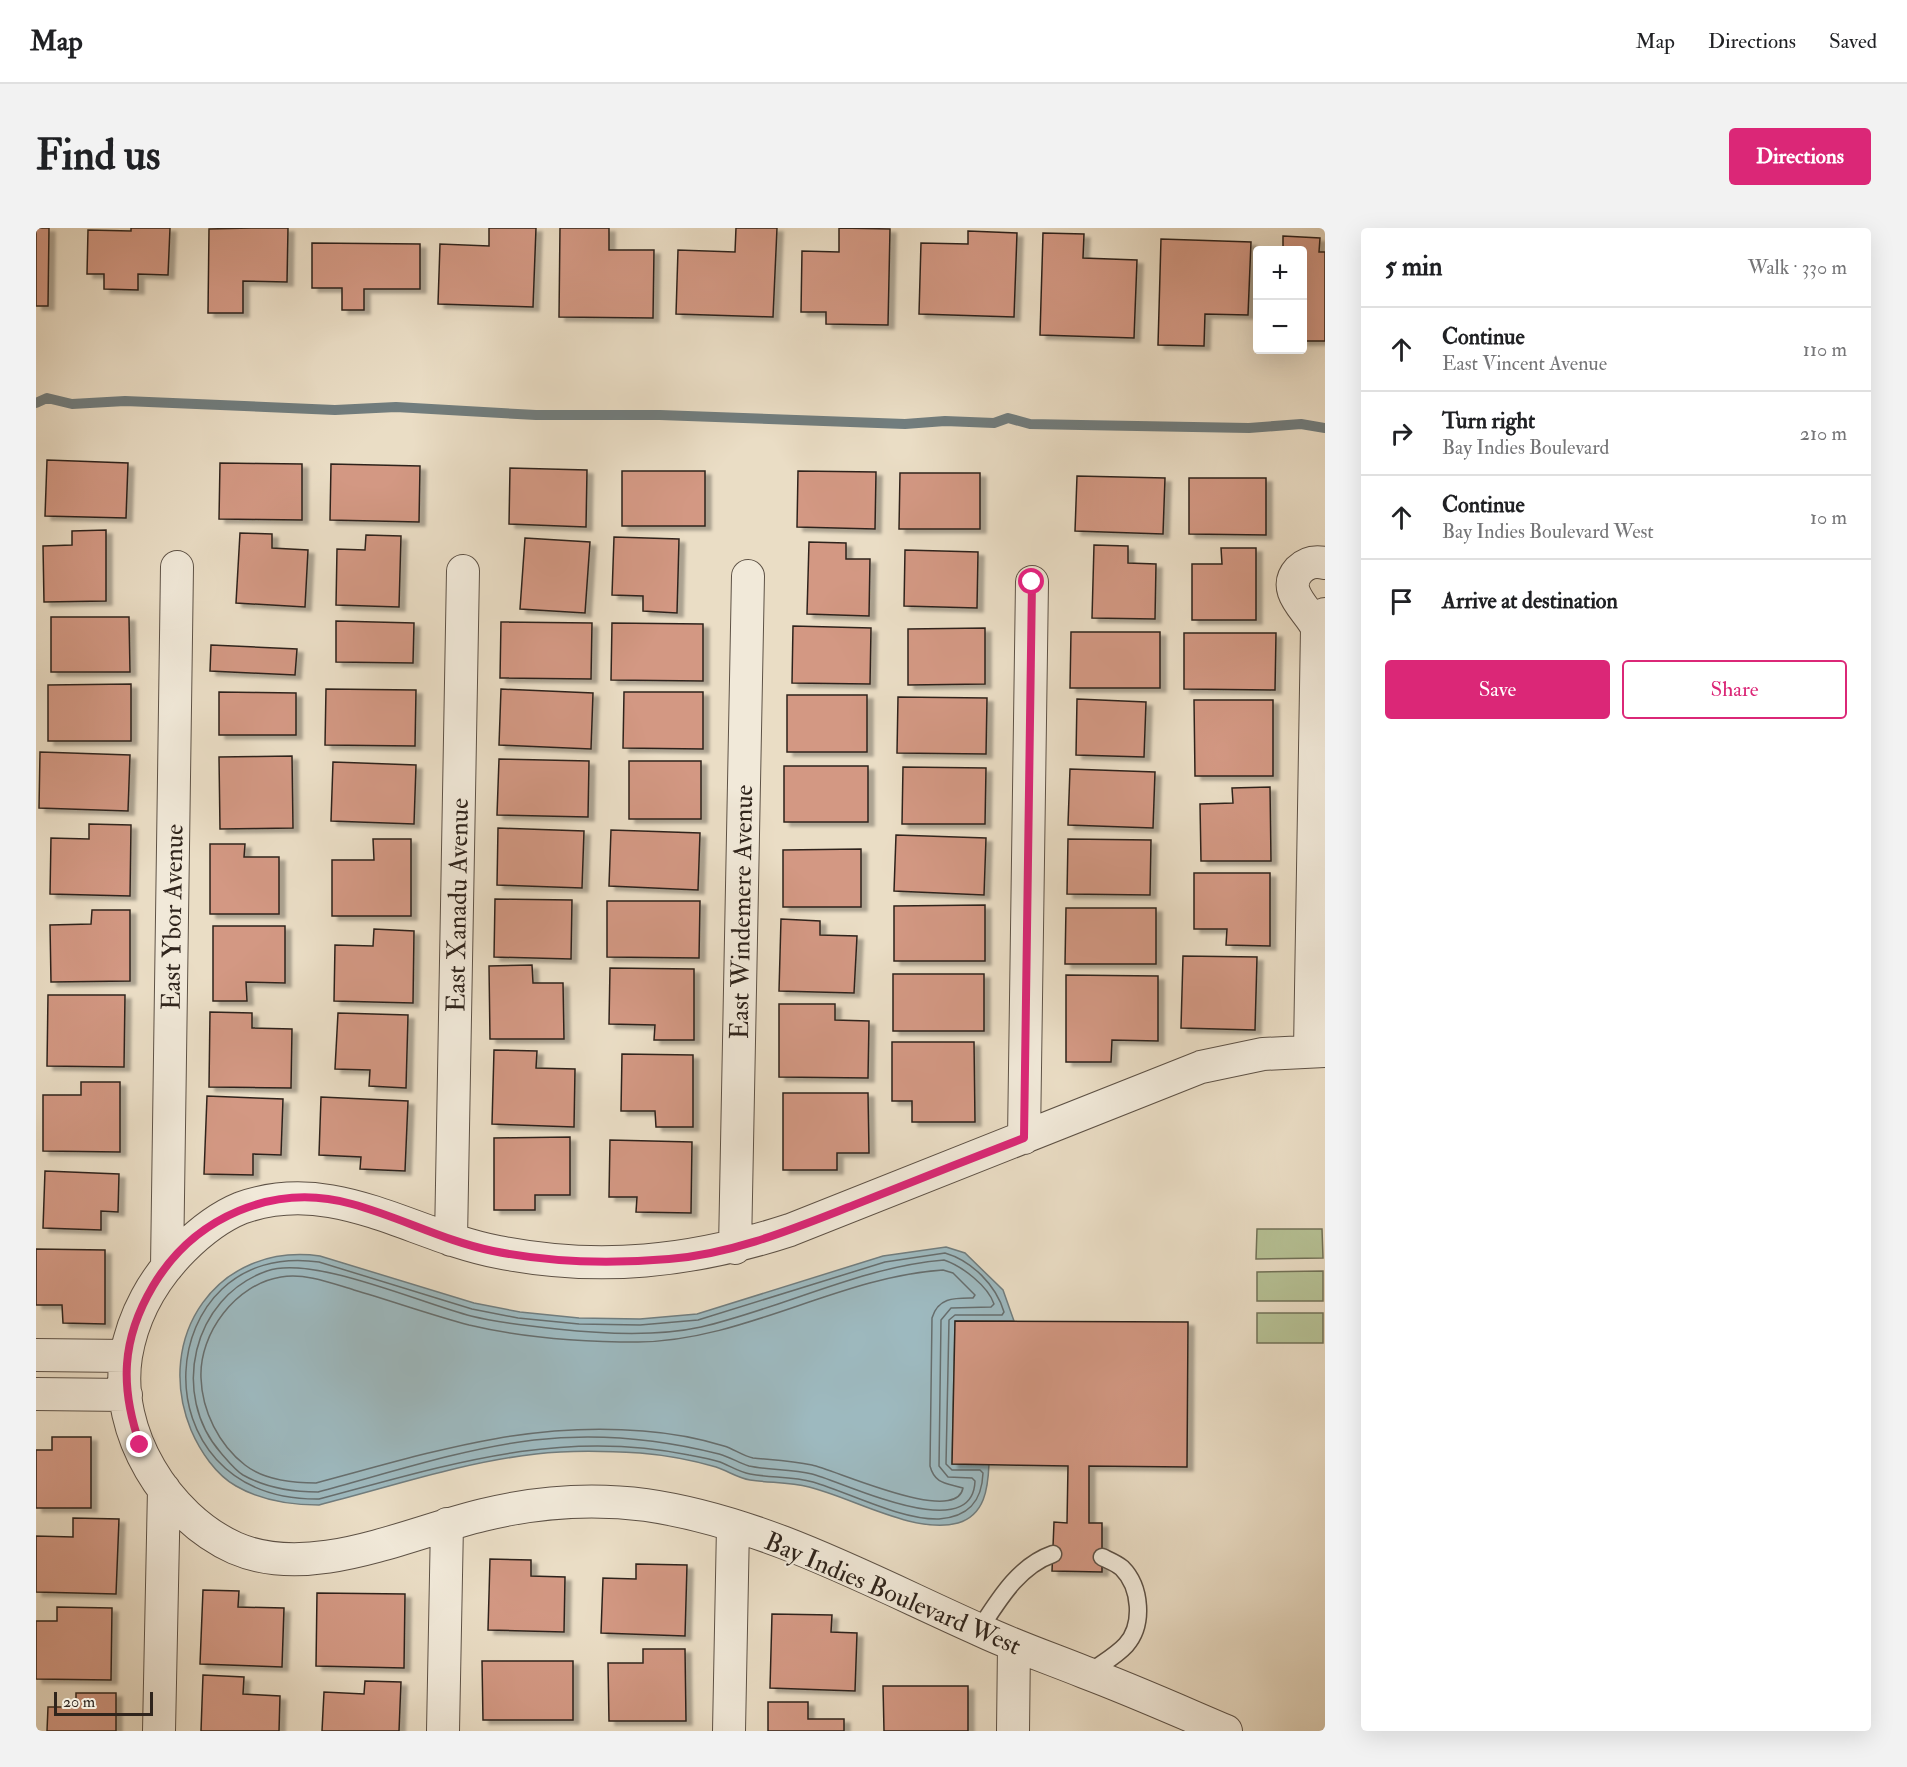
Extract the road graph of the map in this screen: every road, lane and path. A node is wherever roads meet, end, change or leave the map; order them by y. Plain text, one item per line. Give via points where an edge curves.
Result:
1 (1325, 563) edge
2 (177, 567) dead end
3 (463, 571) dead end
4 (748, 576) dead end
5 (1032, 582) dead end
6 (1321, 621) edge
7 (1317, 1050) edge
8 (1024, 1138) junction
9 (451, 1240) junction
10 (735, 1248) junction
11 (167, 1267) junction
12 (36, 1355) edge
13 (126, 1375) junction
14 (36, 1394) edge
15 (164, 1490) junction
16 (447, 1524) junction
17 (733, 1526) junction
18 (1053, 1554) dead end
19 (1102, 1557) dead end
20 (979, 1630) junction
21 (1014, 1646) junction
22 (1089, 1673) junction
23 (159, 1731) edge
24 (443, 1731) edge
25 (729, 1731) edge
26 (1013, 1731) edge
27 (1226, 1731) edge

1 - 6 street via 1308,563 1293,580 1294,596
2 - 11 street, East Ybor Avenue
3 - 9 street, East Xanadu Avenue
4 - 10 street, East Windemere Avenue
5 - 8 street
6 - 7 street
7 - 8 street via 1233,1059 1201,1067
8 - 10 street
9 - 10 street via 536,1259 587,1262 674,1259
9 - 11 street via 353,1204 328,1199 280,1199 227,1214 188,1244
11 - 13 street via 147,1296 134,1326
12 - 13 street
13 - 14 street
13 - 15 street, Bay Indies Boulevard West via 140,1445
15 - 16 street, Bay Indies Boulevard West via 207,1533 241,1550 273,1559 318,1559
15 - 23 street
16 - 17 street, Bay Indies Boulevard West via 518,1507 600,1502 688,1512
16 - 24 street
17 - 20 street, Bay Indies Boulevard West via 824,1558
17 - 25 street
18 - 20 lane via 1020,1575
19 - 22 lane via 1122,1568 1131,1581 1137,1595 1137,1624 1126,1644
20 - 21 street, Bay Indies Boulevard West
21 - 22 street, Bay Indies Boulevard West
21 - 26 street
22 - 27 street, Bay Indies Boulevard West

